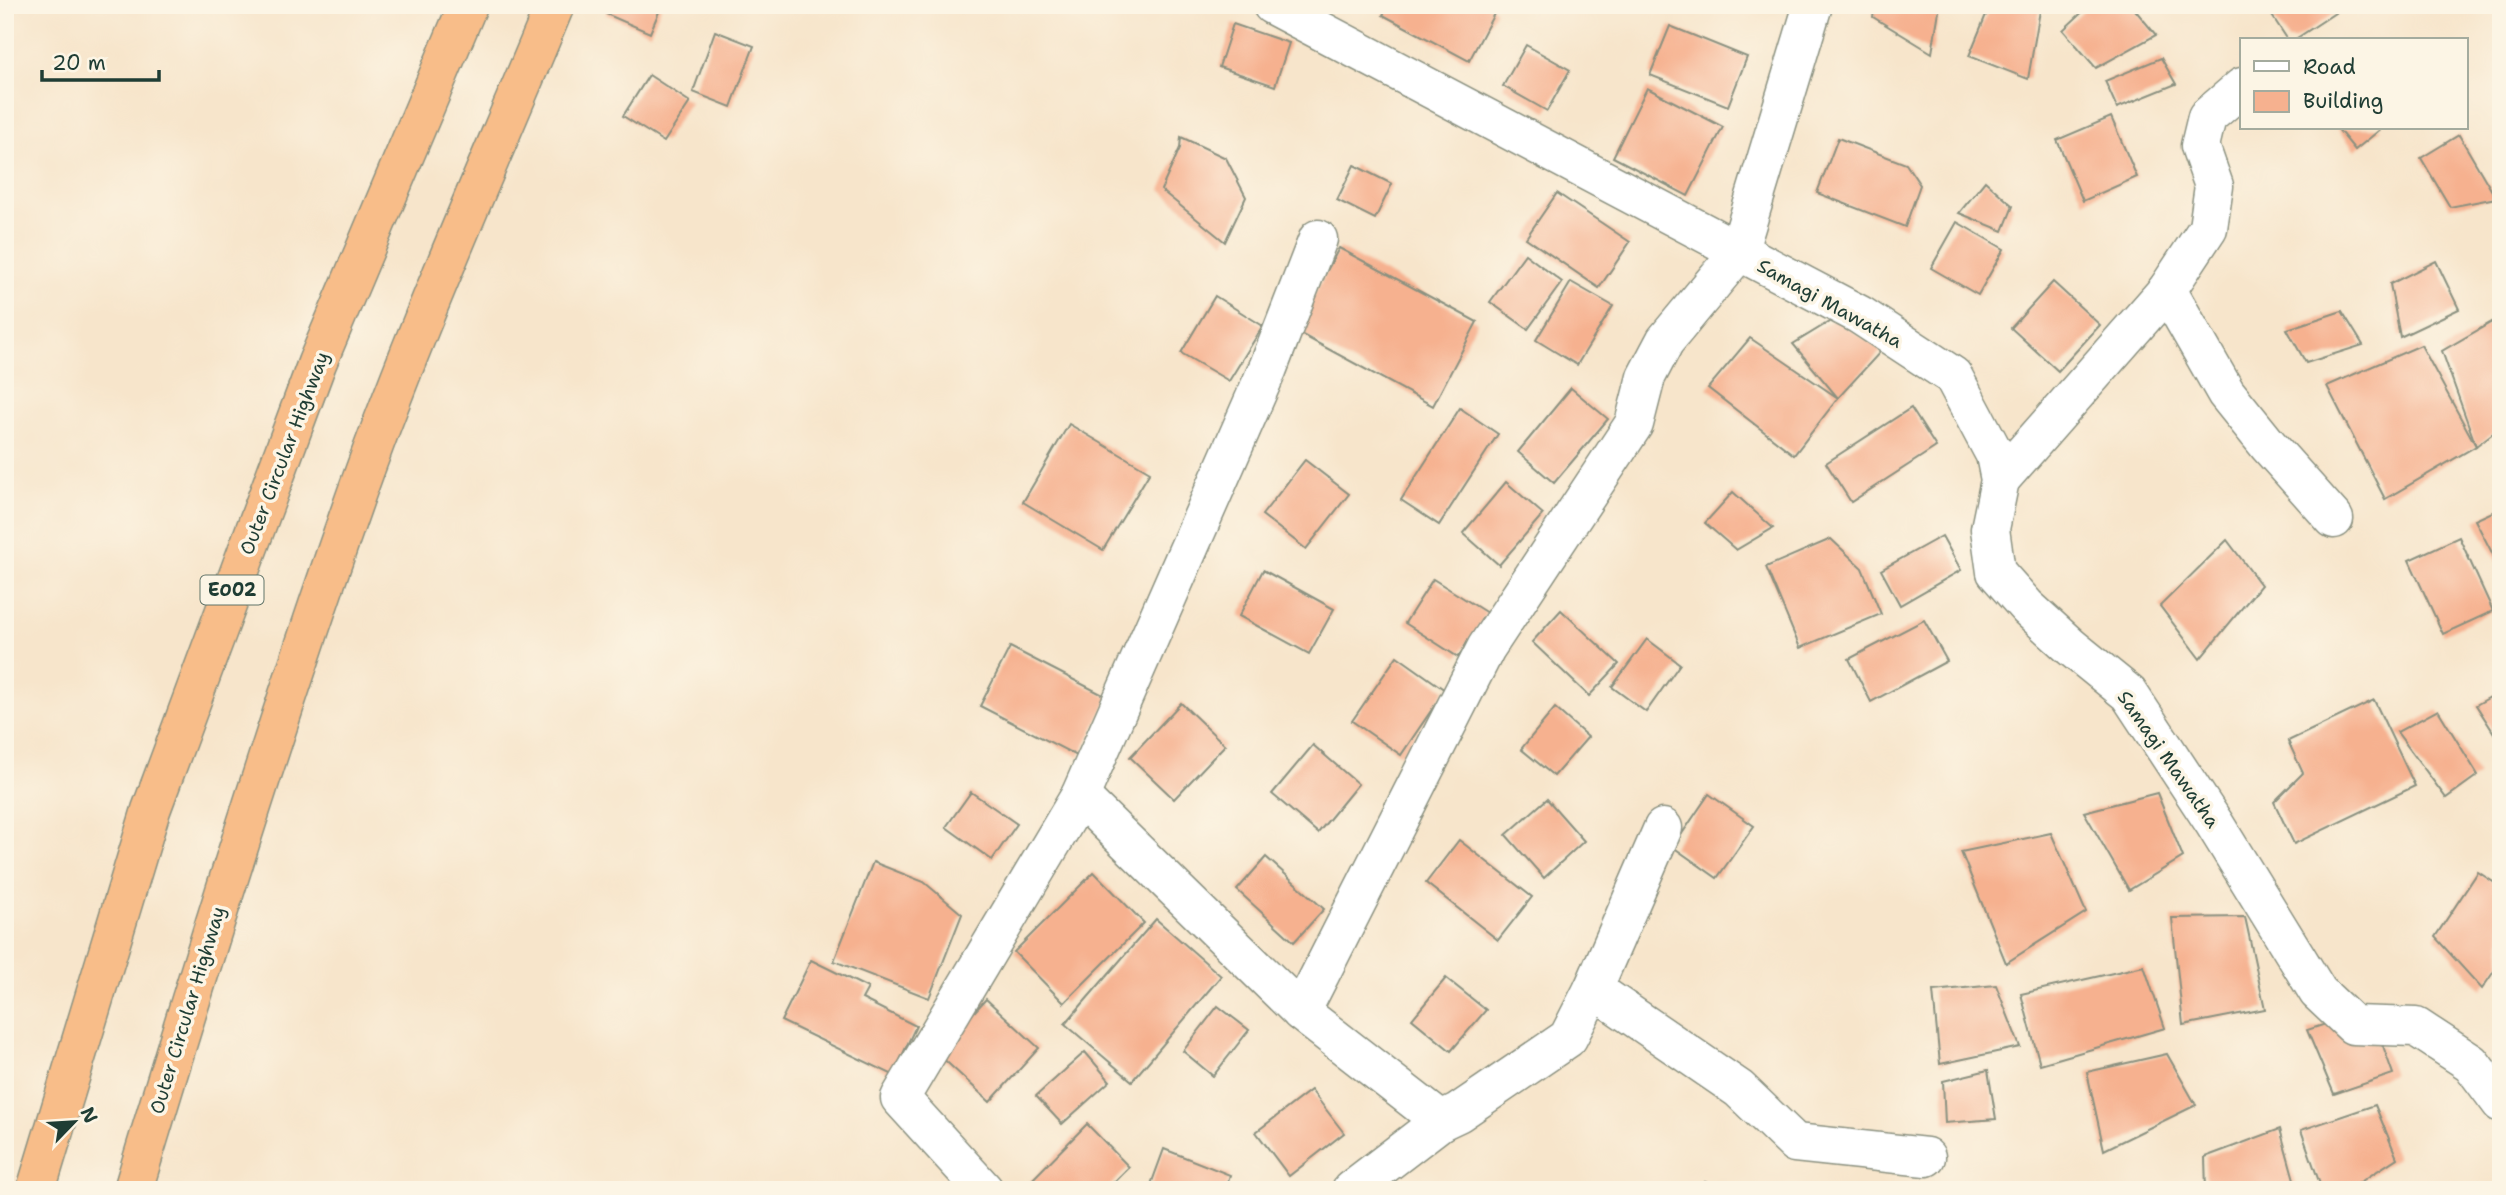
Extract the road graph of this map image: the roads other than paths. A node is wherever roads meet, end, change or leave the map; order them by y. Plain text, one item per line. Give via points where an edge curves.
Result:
1 (468, 5) edge
2 (555, 5) edge
3 (1272, 5) edge
4 (1813, 5) edge
5 (2240, 89) edge
6 (1318, 239) dead end
7 (1738, 253) junction
8 (2166, 290) junction
9 (2000, 480) junction
10 (2334, 519) dead end
11 (1080, 796) junction
12 (1663, 828) dead end
13 (1593, 989) junction
14 (1301, 1012) junction
15 (2501, 1103) edge
16 (1441, 1121) junction
17 (1926, 1157) dead end
18 (36, 1190) edge
19 (133, 1190) edge
20 (984, 1190) edge
21 (1351, 1190) edge

1 - 18 highway, Outer Circular Highway / E002 via 317,363 150,810
2 - 19 highway, Outer Circular Highway via 349,514 218,908
3 - 7 street, Samagi Mawatha
4 - 7 street
5 - 8 street via 2207,117 2200,146 2214,186 2208,228
6 - 11 street via 1268,368
7 - 9 street, Samagi Mawatha via 1860,315 1953,376 1995,455
7 - 14 street via 1665,341 1646,377 1634,424 1486,648
8 - 9 street
8 - 10 street via 2226,393
9 - 15 street, Samagi Mawatha via 1990,529 1996,572 2071,648 2129,694 2318,992 2353,1025 2416,1027 2471,1063
11 - 14 street
11 - 20 street via 900,1098
12 - 13 street
13 - 16 street via 1568,1038
13 - 17 street via 1739,1089 1794,1143
14 - 16 street
16 - 21 street

